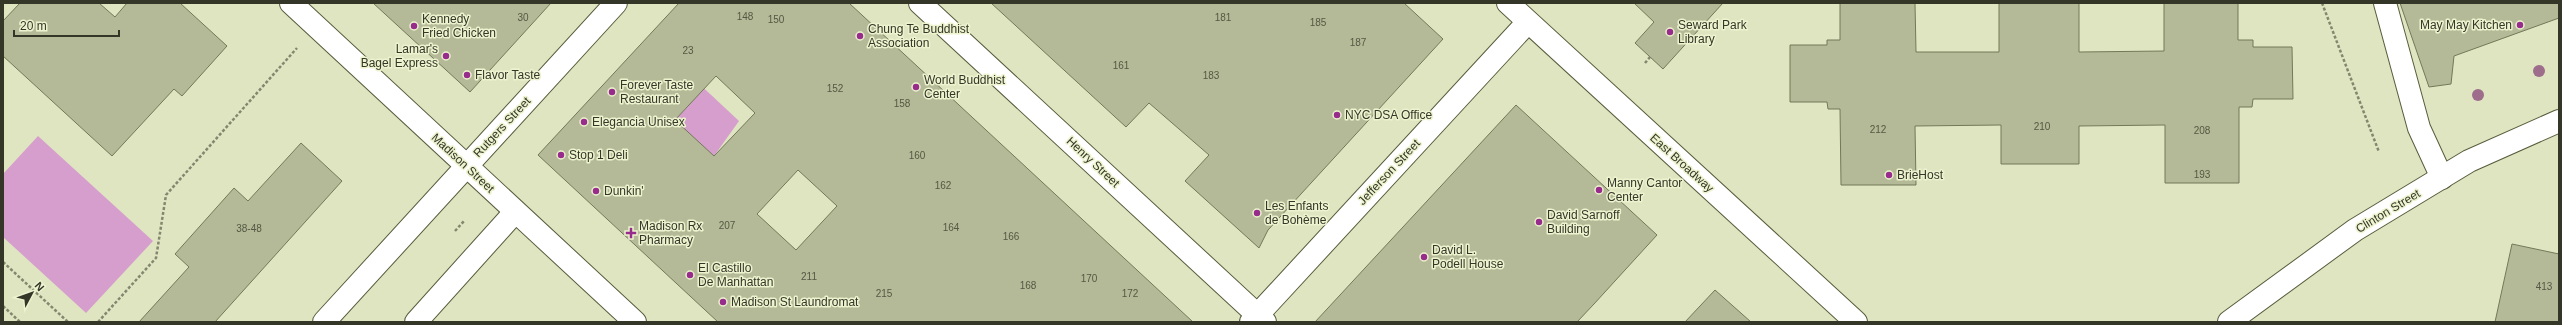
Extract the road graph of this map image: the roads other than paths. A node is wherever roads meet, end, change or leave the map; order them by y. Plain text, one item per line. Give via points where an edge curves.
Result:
1 (291, 3) edge
2 (616, 3) edge
3 (920, 3) edge
4 (1508, 3) edge
5 (2385, 3) edge
6 (1528, 22) junction
7 (2559, 121) edge
8 (466, 166) junction
9 (2442, 178) junction
10 (515, 212) junction
11 (1258, 320) edge
12 (324, 322) edge
13 (416, 322) edge
14 (635, 322) edge
15 (1856, 322) edge
16 (2229, 322) edge

1 - 8 street, Madison Street
2 - 8 street, Rutgers Street
3 - 11 street, Henry Street
4 - 6 street, East Broadway
5 - 9 street via 2419,128
6 - 11 street, Jefferson Street
6 - 15 street, East Broadway
7 - 9 street, Clinton Street via 2469,161
8 - 10 street, Madison Street
8 - 12 street, Rutgers Street
9 - 16 street, Clinton Street via 2355,230
10 - 13 street
10 - 14 street, Madison Street

